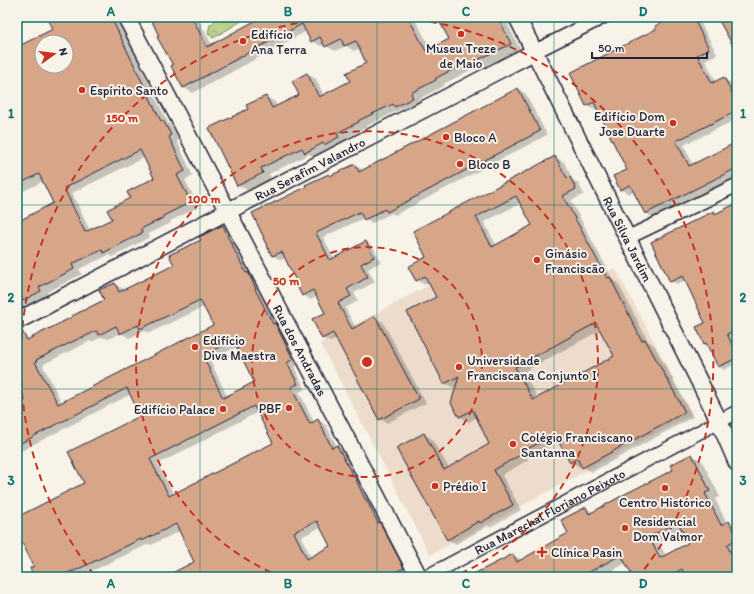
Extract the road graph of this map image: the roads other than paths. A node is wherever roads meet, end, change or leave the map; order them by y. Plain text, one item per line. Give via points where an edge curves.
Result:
1 (126, 17) edge
2 (517, 17) edge
3 (603, 17) edge
4 (534, 52) junction
5 (737, 185) edge
6 (228, 211) junction
7 (627, 238) junction
8 (17, 320) edge
9 (737, 412) edge
10 (719, 421) junction
11 (737, 463) edge
12 (419, 577) edge
13 (426, 577) edge

1 - 6 street, Rua dos Andradas
2 - 4 street, Rua Silva Jardim
3 - 4 street, Rua Serafim Valandro
4 - 6 street, Rua Serafim Valandro
4 - 7 street, Rua Silva Jardim
5 - 7 street
6 - 8 street, Rua Serafim Valandro
6 - 12 street, Rua dos Andradas
7 - 10 street, Rua Silva Jardim
9 - 10 street, Rua Marechal Floriano Peixoto
10 - 11 street, Rua Silva Jardim
10 - 13 street, Rua Marechal Floriano Peixoto

